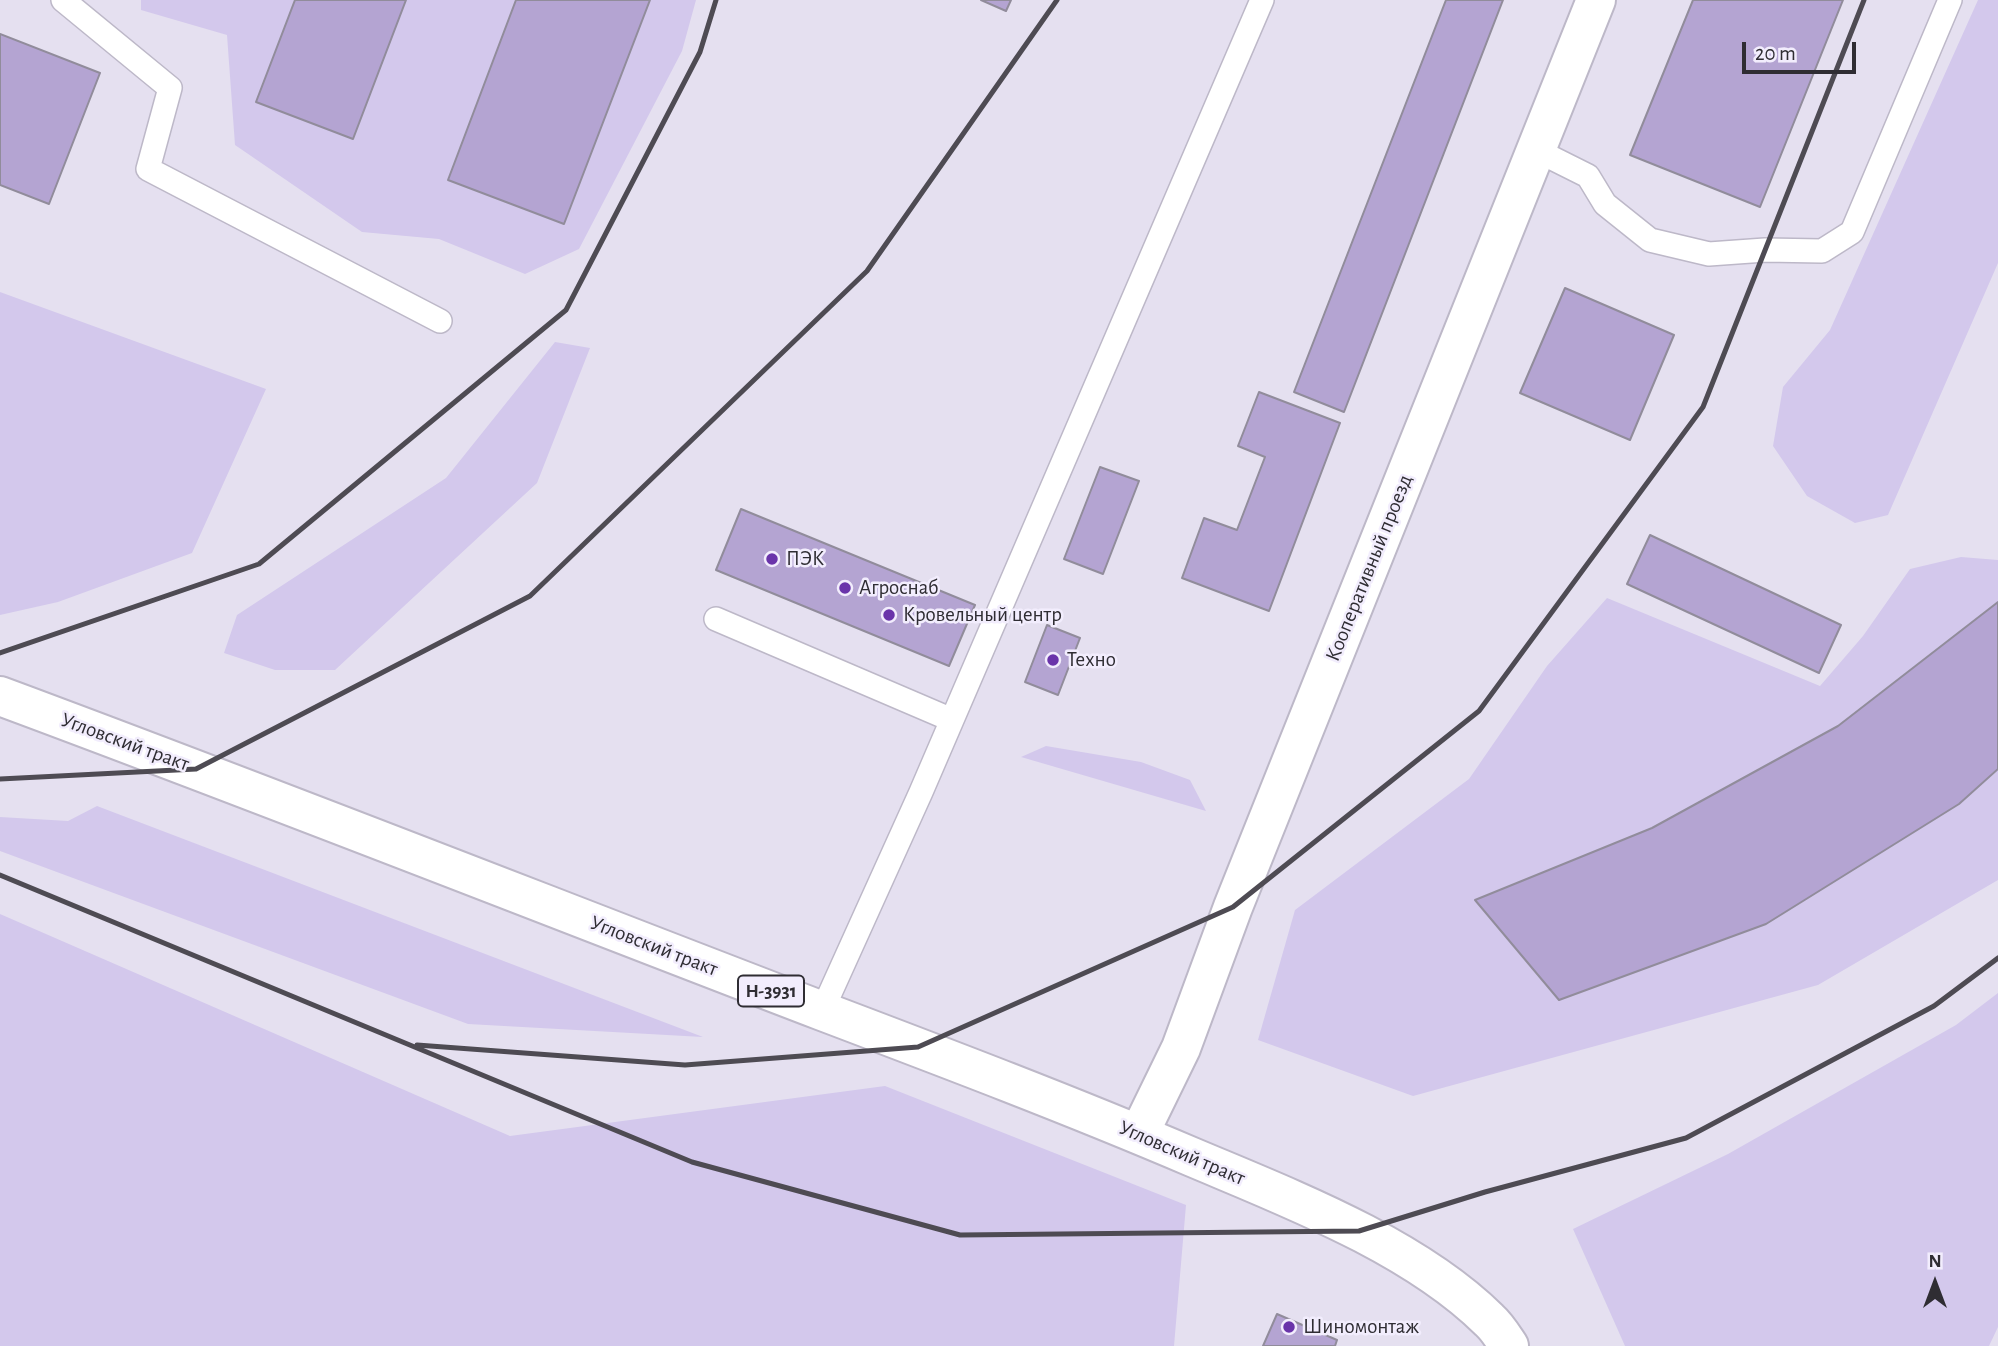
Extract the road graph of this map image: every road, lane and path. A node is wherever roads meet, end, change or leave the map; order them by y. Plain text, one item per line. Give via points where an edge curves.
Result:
1 (63, 0) edge
2 (1262, 0) edge
3 (1596, 0) edge
4 (1950, 0) edge
5 (1536, 150) junction
6 (440, 321) dead end
7 (716, 619) dead end
8 (0, 696) edge
9 (952, 720) junction
10 (822, 1011) junction
11 (1139, 1134) junction
12 (1509, 1346) edge

1 - 6 lane via 170,88 148,169
2 - 9 lane
3 - 5 main road, Кооперативный проезд
4 - 5 lane via 1852,232 1822,251 1709,254 1650,240 1605,204 1588,176
5 - 11 main road, Кооперативный проезд via 1233,906 1181,1048
7 - 9 lane
8 - 10 main road, Угловский тракт / Н-3931
9 - 10 lane
10 - 11 main road, Угловский тракт / Н-3931
11 - 12 main road, Угловский тракт / Н-3931 via 1359,1231 1436,1276 1491,1321

